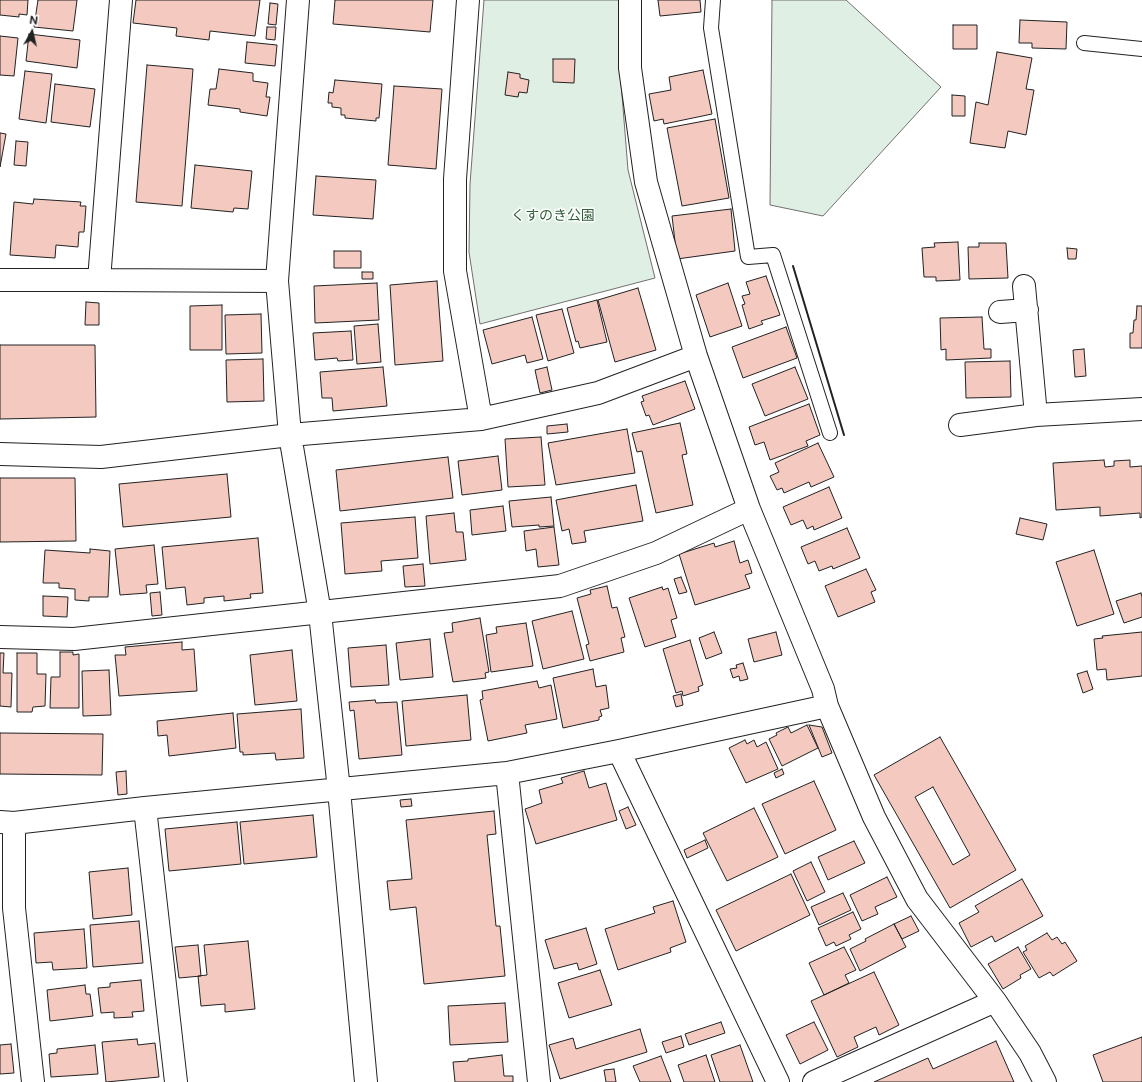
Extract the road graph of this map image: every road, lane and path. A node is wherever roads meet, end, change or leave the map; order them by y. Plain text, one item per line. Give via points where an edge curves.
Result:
1 (121, 0) edge
2 (298, 0) edge
3 (468, 0) edge
4 (630, 0) edge
5 (713, 0) edge
6 (1084, 43) dead end
7 (1142, 48) edge
8 (0, 280) edge
9 (99, 280) junction
10 (277, 281) junction
11 (1024, 286) dead end
12 (1027, 310) junction
13 (1000, 312) dead end
14 (696, 356) junction
15 (1142, 409) edge
16 (1036, 415) junction
17 (482, 419) junction
18 (960, 424) dead end
19 (830, 434) dead end
20 (290, 435) junction
21 (0, 454) edge
22 (749, 509) junction
23 (320, 613) junction
24 (0, 637) edge
25 (827, 706) junction
26 (620, 751) junction
27 (507, 773) junction
28 (339, 790) junction
29 (145, 808) junction
30 (7, 822) edge
31 (995, 1001) junction
32 (33, 1082) edge
33 (176, 1082) edge
34 (366, 1082) edge
35 (539, 1082) edge
36 (778, 1082) edge
37 (814, 1082) edge
38 (1045, 1082) edge

1 - 9 street
2 - 10 street
3 - 17 street via 455,179 455,270
4 - 14 street via 630,68 646,182
5 - 19 lane via 711,28 748,257 773,254
6 - 7 lane
8 - 9 street
9 - 10 street
10 - 20 street
11 - 12 street
12 - 13 street
12 - 16 street
14 - 17 street via 598,394
14 - 22 street
15 - 16 street
16 - 18 street
17 - 20 street
20 - 21 street via 101,457
20 - 23 street
22 - 23 street via 656,553 560,586
22 - 25 street via 823,689
23 - 24 street via 74,639
23 - 28 street
25 - 26 street
25 - 31 street via 874,817 917,899
26 - 27 street
26 - 36 street
27 - 28 street
27 - 35 street
28 - 29 street
28 - 34 street
29 - 30 street
29 - 33 street
30 - 32 street
31 - 37 street
31 - 38 street via 1030,1053

